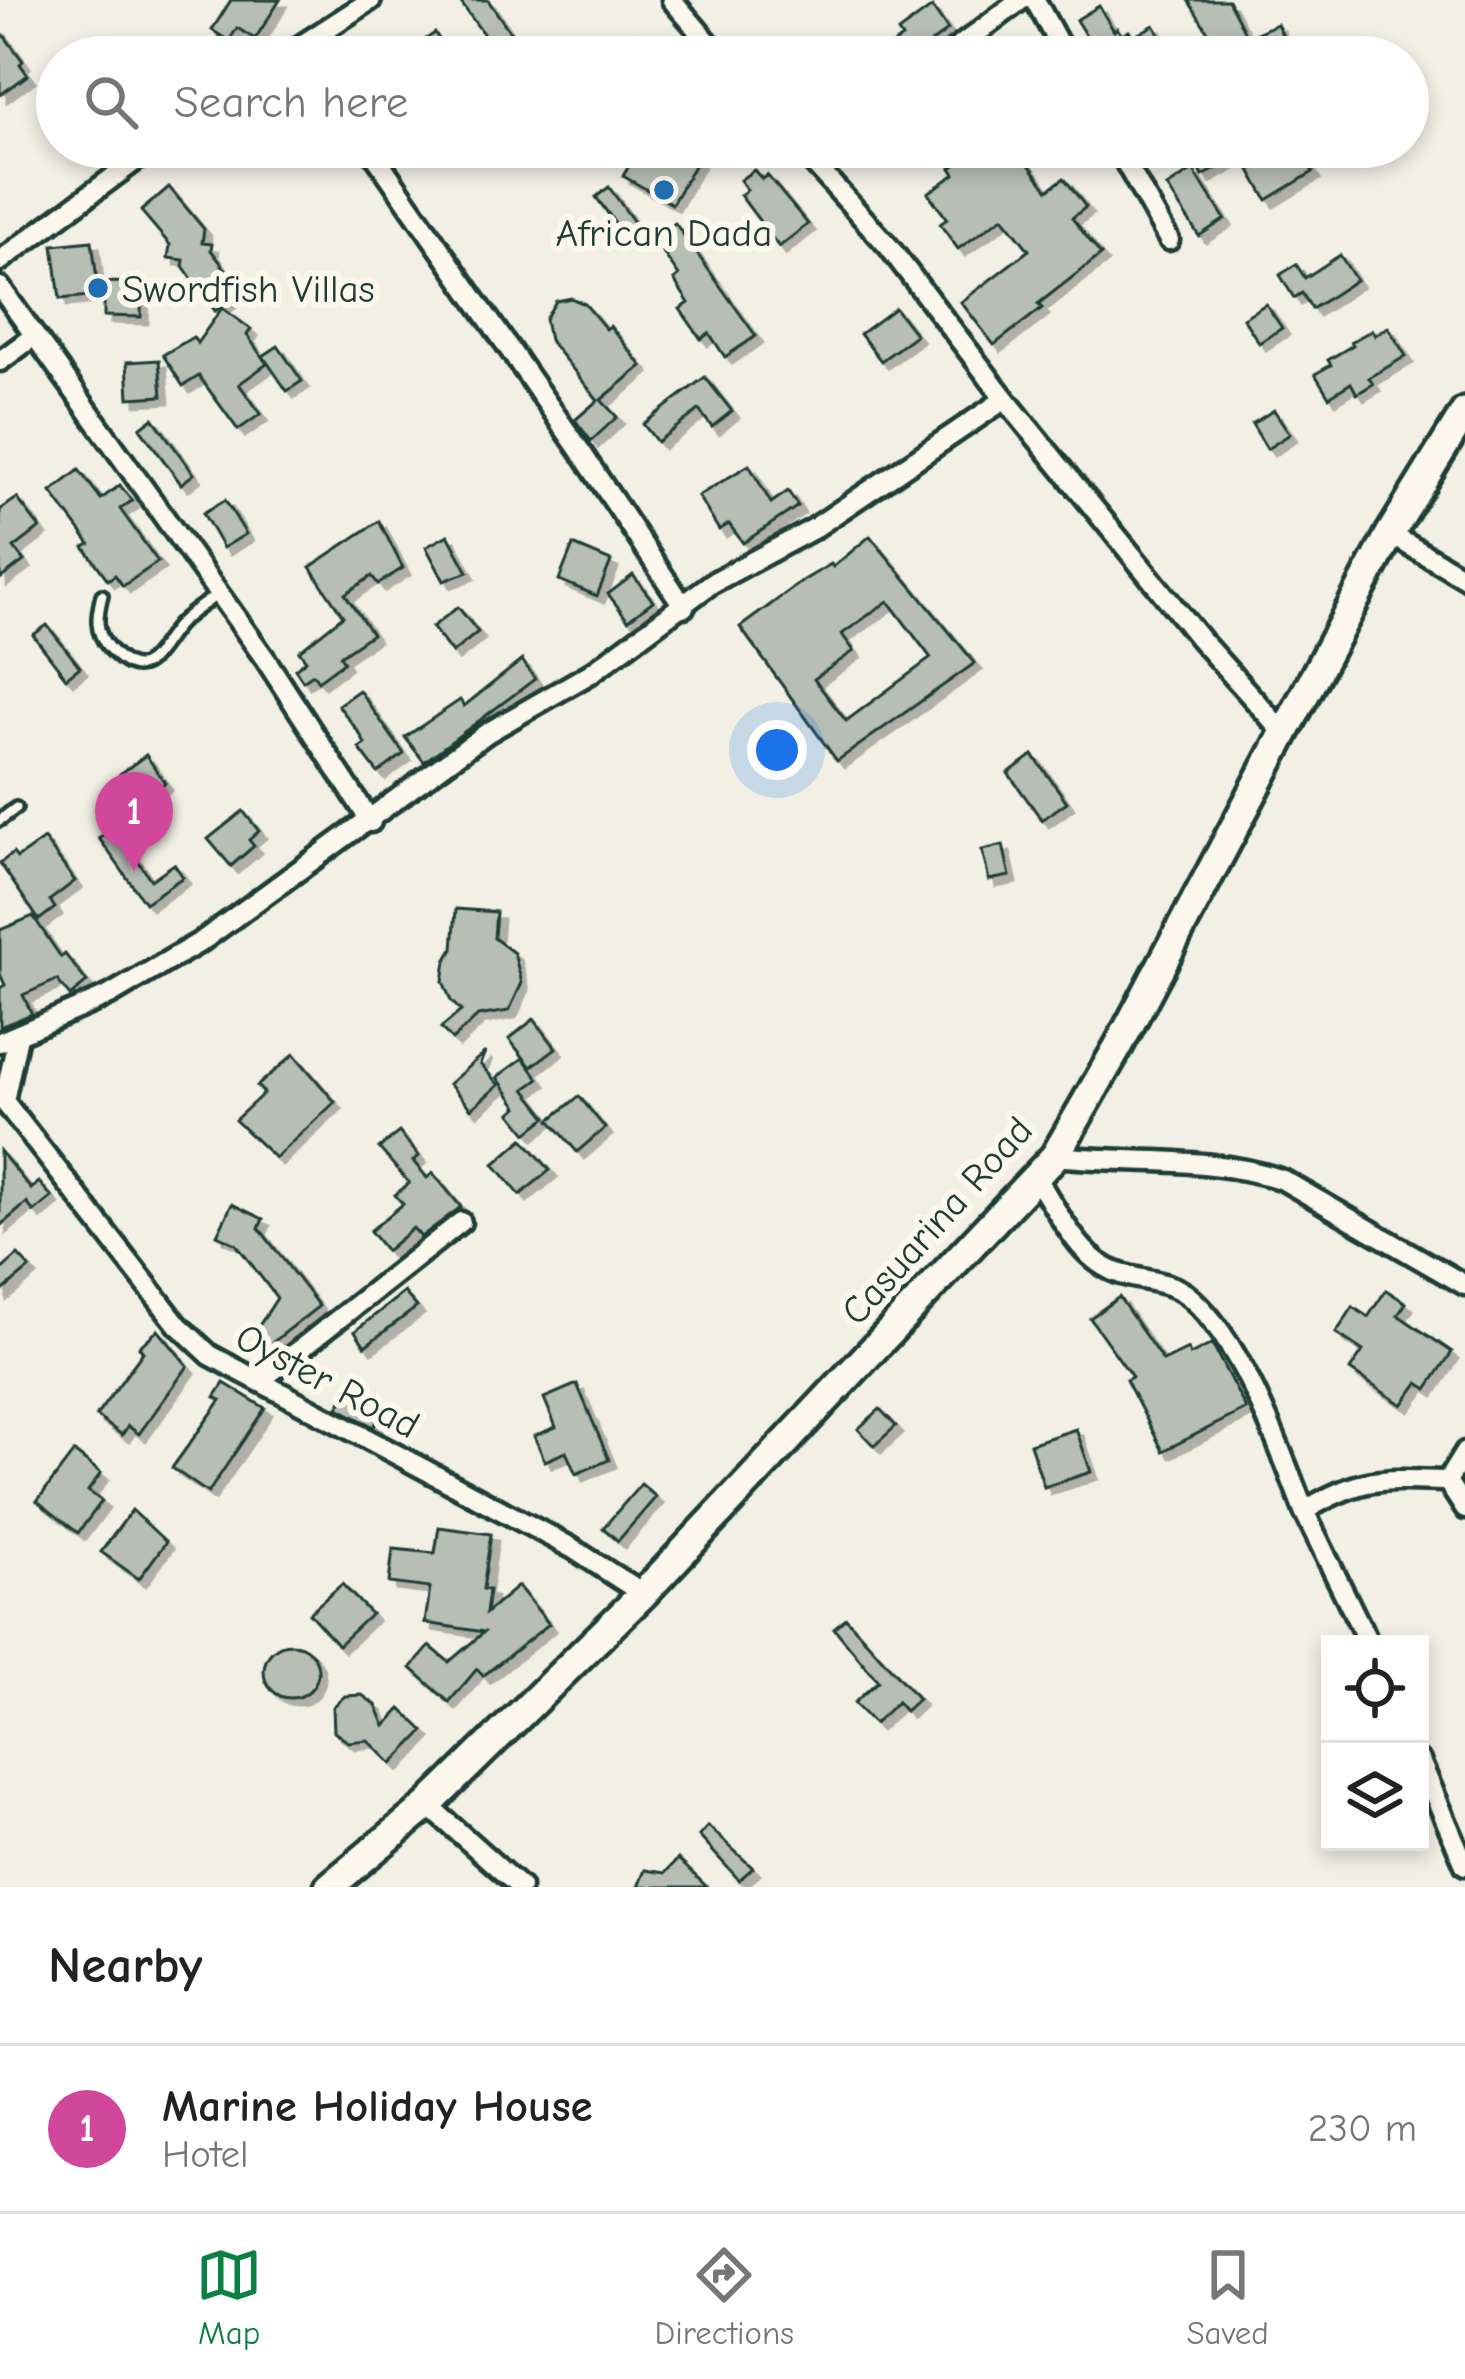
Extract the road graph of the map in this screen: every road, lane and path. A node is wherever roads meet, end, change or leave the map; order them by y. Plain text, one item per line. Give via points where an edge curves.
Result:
1 (371, 0) edge
2 (672, 0) edge
3 (1021, 0) edge
4 (1035, 0) edge
5 (320, 36) edge
6 (704, 36) edge
7 (973, 36) edge
8 (1055, 36) edge
9 (126, 168) edge
10 (383, 168) edge
11 (818, 168) edge
12 (1129, 168) edge
13 (1169, 240) dead end
14 (0, 261) edge
15 (0, 287) edge
16 (34, 336) junction
17 (0, 361) edge
18 (1005, 399) junction
19 (1465, 412) edge
20 (1390, 534) junction
21 (1465, 578) edge
22 (218, 594) junction
23 (102, 595) dead end
24 (684, 607) junction
25 (1283, 733) junction
26 (16, 808) dead end
27 (0, 820) edge
28 (371, 821) junction
29 (9, 1039) edge
30 (2, 1098) edge
31 (1055, 1156) junction
32 (1036, 1179) junction
33 (461, 1222) dead end
34 (1465, 1285) edge
35 (260, 1381) junction
36 (1465, 1452) edge
37 (1447, 1481) junction
38 (1465, 1509) edge
39 (1304, 1511) junction
40 (643, 1594) junction
41 (1365, 1635) edge
42 (1429, 1782) edge
43 (428, 1805) junction
44 (1465, 1864) edge
45 (329, 1887) edge
46 (520, 1887) edge

1 - 5 street
2 - 6 street
3 - 7 street
4 - 8 street
9 - 14 street
10 - 24 street
11 - 18 street
12 - 13 street
15 - 16 street
16 - 17 street
16 - 22 street
18 - 24 street
18 - 25 street
19 - 20 street, Casuarina Road
20 - 21 street
20 - 25 street, Casuarina Road
22 - 23 lane via 178,625 151,662 136,666 104,642 96,620
22 - 28 street
24 - 28 street
25 - 31 street, Casuarina Road
26 - 27 lane
28 - 29 street via 202,941 110,995
29 - 30 street
30 - 35 street, Oyster Road via 194,1342
31 - 32 street, Casuarina Road
31 - 34 street via 1256,1171
32 - 39 street via 1092,1259 1118,1274 1172,1284 1194,1300 1253,1390
32 - 40 street, Casuarina Road
33 - 35 street
35 - 40 street, Oyster Road
36 - 37 street
37 - 38 street
37 - 39 street via 1362,1483
39 - 41 street
40 - 43 street, Casuarina Road
42 - 44 street
43 - 45 street, Casuarina Road
43 - 46 street

